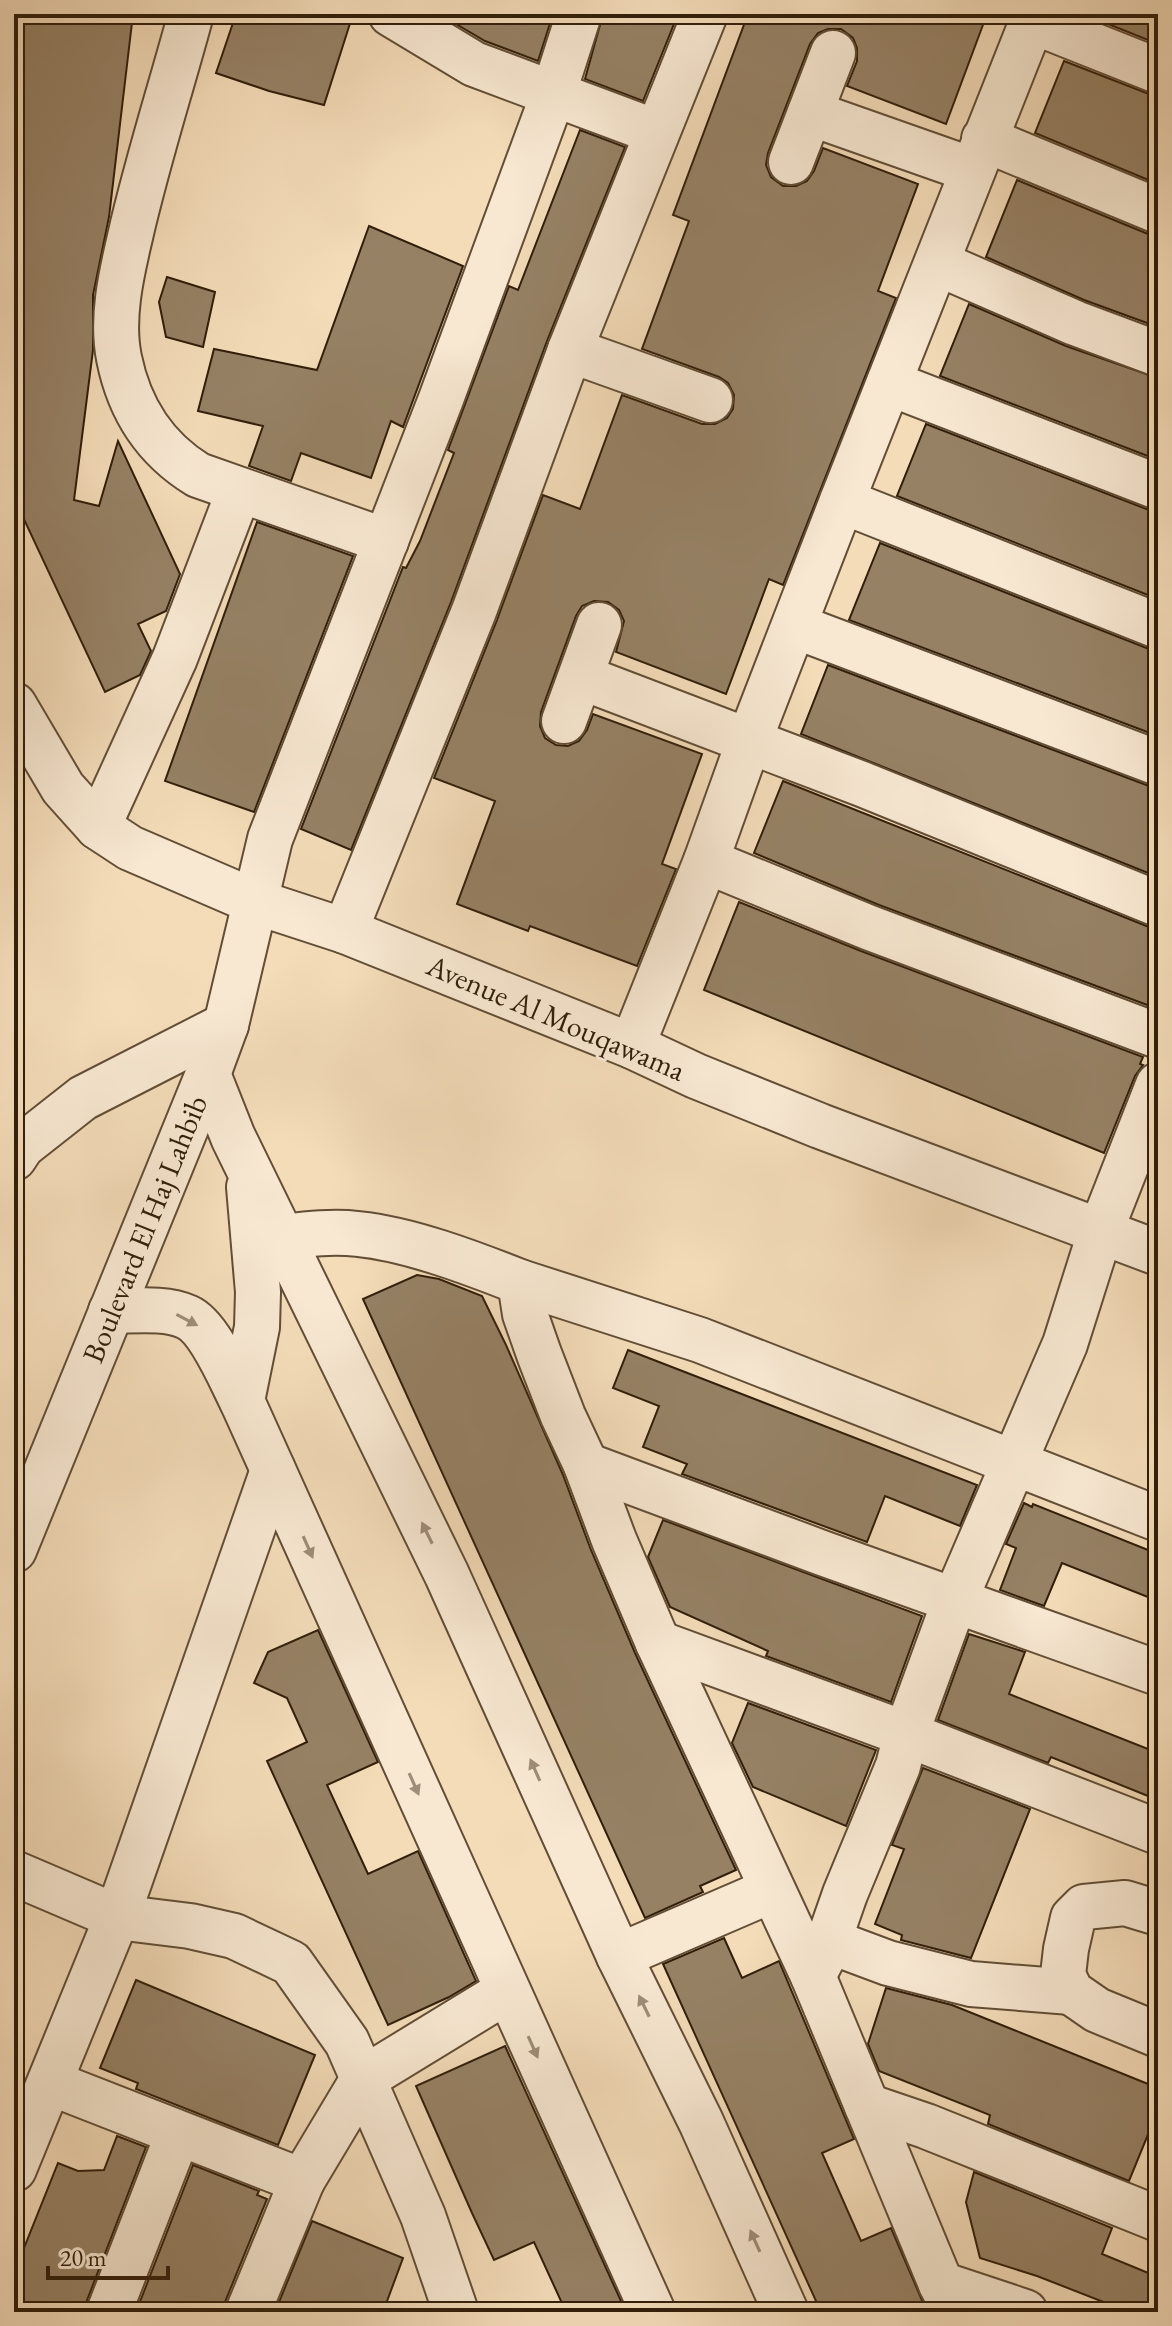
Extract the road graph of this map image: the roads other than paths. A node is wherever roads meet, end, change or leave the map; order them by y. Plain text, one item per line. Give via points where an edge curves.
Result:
1 (191, 14) edge
2 (391, 14) edge
3 (579, 14) edge
4 (705, 14) edge
5 (1033, 17) edge
6 (833, 53) dead end
7 (1158, 71) edge
8 (553, 95) junction
9 (810, 113) junction
10 (656, 132) junction
11 (978, 154) junction
12 (791, 162) dead end
13 (1158, 211) edge
14 (937, 263) junction
15 (570, 350) junction
16 (1158, 354) edge
17 (889, 383) junction
18 (710, 400) dead end
19 (1158, 487) edge
20 (239, 491) junction
21 (842, 501) junction
22 (386, 541) junction
23 (599, 625) dead end
24 (795, 626) junction
25 (1158, 626) edge
26 (581, 677) junction
27 (16, 713) edge
28 (564, 721) dead end
29 (749, 741) junction
30 (1158, 763) edge
31 (98, 827) junction
32 (706, 861) junction
33 (253, 901) junction
34 (1158, 904) edge
35 (345, 931) junction
36 (226, 1025) junction
37 (1158, 1036) edge
38 (632, 1046) junction
39 (208, 1074) junction
40 (1158, 1085) edge
41 (14, 1158) edge
42 (246, 1161) junction
43 (1101, 1230) junction
44 (283, 1237) junction
45 (1158, 1253) edge
46 (520, 1282) junction
47 (111, 1311) junction
48 (242, 1401) junction
49 (1015, 1462) junction
50 (586, 1465) junction
51 (273, 1470) junction
52 (1158, 1519) edge
53 (14, 1550) edge
54 (955, 1600) junction
55 (658, 1643) junction
56 (1158, 1673) edge
57 (906, 1734) junction
58 (1158, 1832) edge
59 (14, 1873) edge
60 (772, 1890) junction
61 (1158, 1913) edge
62 (117, 1917) junction
63 (619, 1956) junction
64 (821, 1958) junction
65 (507, 1991) junction
66 (1071, 1992) junction
67 (1158, 2035) edge
68 (363, 2079) junction
69 (51, 2083) junction
70 (867, 2106) junction
71 (178, 2134) junction
72 (14, 2169) edge
73 (302, 2181) junction
74 (1158, 2219) edge
75 (948, 2298) edge
76 (109, 2312) edge
77 (248, 2312) edge
78 (456, 2312) edge
79 (653, 2312) edge
80 (786, 2312) edge
81 (1025, 2312) edge

1 - 20 street via 125,261 116,315 118,356 128,391 152,438 178,463
2 - 8 street via 474,64
3 - 8 street, Boulevard El Haj Lahbib
4 - 10 street
5 - 7 street
5 - 11 street
6 - 9 street
8 - 10 street
8 - 22 street, Boulevard El Haj Lahbib
9 - 11 street
9 - 12 street
10 - 15 street
11 - 13 street
11 - 14 street
14 - 16 street
14 - 17 street
15 - 18 street
15 - 35 street via 474,611
17 - 19 street
17 - 21 street
20 - 22 street
20 - 31 street via 175,658
21 - 24 street
21 - 25 street
22 - 33 street, Boulevard El Haj Lahbib via 270,839
23 - 26 street
24 - 29 street
24 - 30 street
26 - 28 street
26 - 29 street
27 - 31 street, Avenue Al Mouqawama via 63,788
29 - 32 street
29 - 34 street
31 - 33 street, Avenue Al Mouqawama via 130,848
32 - 37 street
32 - 38 street
33 - 35 street, Avenue Al Mouqawama
33 - 36 street, Boulevard El Haj Lahbib
35 - 38 street, Avenue Al Mouqawama
36 - 39 street, Boulevard El Haj Lahbib
36 - 41 street via 83,1098
38 - 43 street, Avenue Al Mouqawama via 820,1126
39 - 42 street
39 - 47 street, Boulevard El Haj Lahbib
40 - 43 street
42 - 44 street
42 - 48 street via 258,1292 257,1327
43 - 45 street, Avenue Al Mouqawama
43 - 49 street via 1065,1344
44 - 46 street via 359,1234
63 -> 44 street via 447,1575
46 - 49 street via 700,1340
46 - 50 street via 539,1354
47 -> 48 street via 188,1317 207,1338
47 - 53 street, Boulevard El Haj Lahbib
48 - 51 street
49 - 52 street
49 - 54 street
50 - 54 street
50 - 55 street
51 - 62 street
51 -> 65 street
54 - 56 street
54 - 57 street
55 - 57 street
55 - 60 street
57 - 58 street
57 - 64 street
59 - 62 street
60 - 63 street
60 - 64 street
61 - 66 street via 1125,1903 1084,1907 1073,1918 1066,1949 1063,1975
62 - 68 street via 234,1936 291,1963 347,2042
62 - 69 street
80 -> 63 street
64 - 66 street via 888,1963 971,1984
64 - 70 street
65 - 68 street
65 -> 79 street
66 - 67 street via 1097,2010
68 - 73 street
68 - 78 street via 423,2216
69 - 71 street
69 - 72 street
70 - 74 street
70 - 75 street
71 - 73 street
71 - 76 street
73 - 77 street
75 - 81 street

